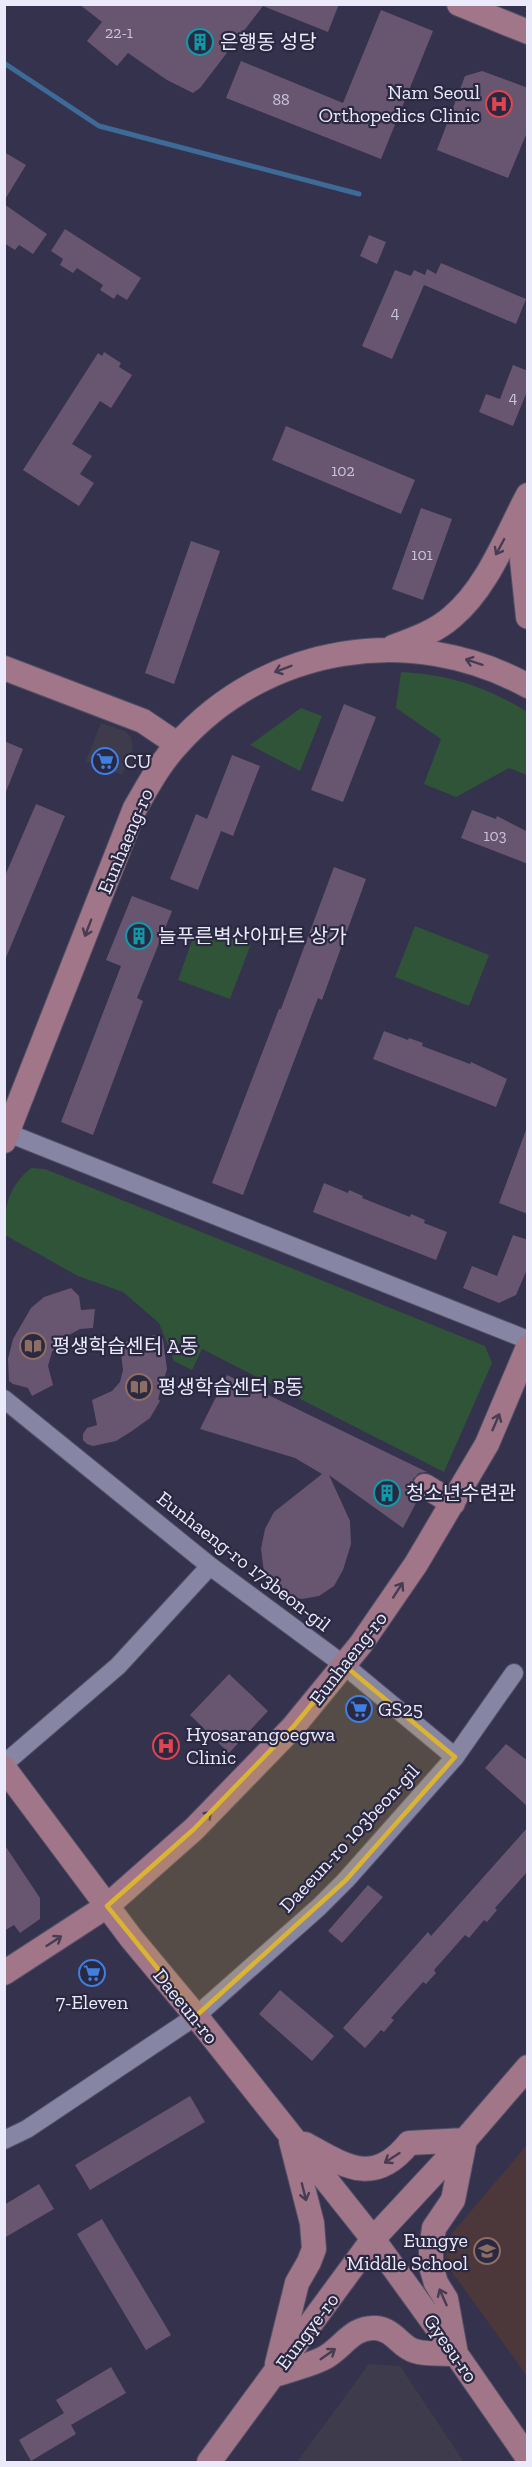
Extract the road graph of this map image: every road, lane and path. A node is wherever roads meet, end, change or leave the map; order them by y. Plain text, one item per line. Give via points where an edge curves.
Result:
1 (459, 4) edge
2 (528, 32) edge
3 (528, 495) edge
4 (528, 516) edge
5 (528, 617) edge
6 (388, 649) junction
7 (4, 668) edge
8 (528, 686) edge
9 (177, 744) junction
10 (6, 1137) edge
11 (528, 1340) edge
12 (528, 1347) edge
13 (4, 1399) edge
14 (425, 1486) dead end
15 (453, 1503) junction
16 (210, 1566) junction
17 (344, 1665) junction
18 (514, 1673) dead end
19 (455, 1757) junction
20 (4, 1766) edge
21 (107, 1906) junction
22 (4, 1973) edge
23 (196, 2016) junction
24 (528, 2067) edge
25 (289, 2136) junction
26 (4, 2140) edge
27 (465, 2140) junction
28 (373, 2239) junction
29 (456, 2354) junction
30 (274, 2375) junction
31 (528, 2458) edge
32 (209, 2463) edge

1 - 2 street
3 -> 6 street via 480,585 466,603 436,628
4 - 5 street via 522,560
8 -> 6 street, Eunhaeng-ro via 472,661
6 -> 9 street, Eunhaeng-ro via 344,652 280,670 222,703
7 - 9 street via 143,721
9 -> 10 street, Eunhaeng-ro via 135,808
10 - 11 street, Eunhaeng-ro
15 -> 12 street, Eunhaeng-ro via 487,1444
13 - 16 street, Eunhaeng-ro 173beon-gil
14 - 15 street
17 -> 15 street, Eunhaeng-ro via 390,1603
16 - 17 street, Eunhaeng-ro 173beon-gil
16 - 20 street via 118,1666
17 - 19 street, Eunhaeng-ro 173beon-gil
21 -> 17 street, Eunhaeng-ro via 244,1780
18 - 19 street, Daeeun-ro 103beon-gil
19 - 23 street, Daeeun-ro 103beon-gil via 346,1880
20 - 21 street, Daeeun-ro
22 -> 21 street, Eunhaeng-ro
21 - 23 street, Daeeun-ro
23 - 25 street, Daeeun-ro
23 - 26 street, Daeeun-ro 103beon-gil via 27,2129
24 - 27 street, Eungye-ro
27 -> 25 street via 409,2143 397,2158 372,2169 340,2163
25 - 28 street, Daeeun-ro
25 -> 30 street via 312,2223 314,2249 297,2283
27 - 28 street, Eungye-ro
29 -> 27 street via 446,2299 430,2266 434,2228 453,2200
28 - 29 street, Gyesu-ro
28 - 30 street, Eungye-ro
30 -> 29 street via 322,2359 346,2338 376,2328 393,2333 414,2351
29 - 31 street, Gyesu-ro
30 - 32 street, Eungye-ro

